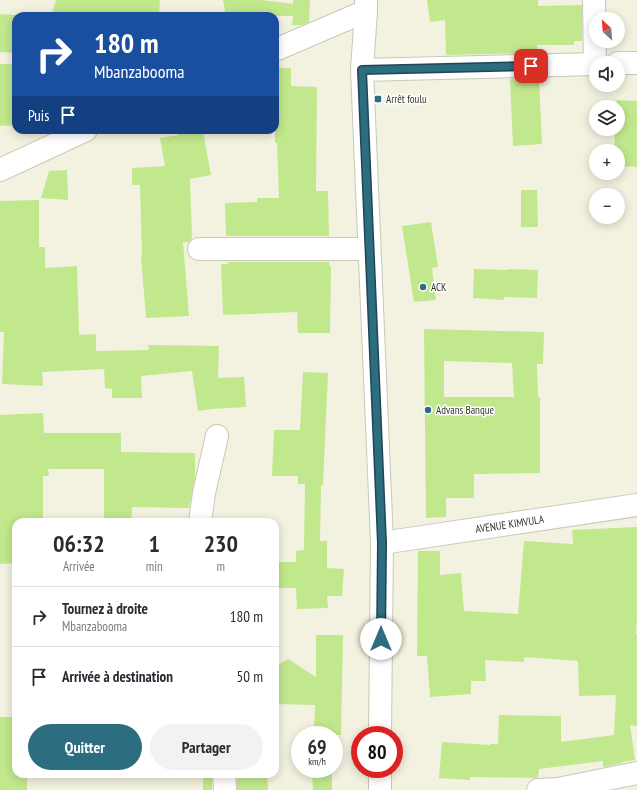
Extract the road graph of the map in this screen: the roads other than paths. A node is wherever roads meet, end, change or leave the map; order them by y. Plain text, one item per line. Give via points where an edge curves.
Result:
1 (594, 0) edge
2 (366, 6) edge
3 (279, 48) edge
4 (595, 56) edge
5 (625, 63) edge
6 (637, 63) edge
7 (589, 64) edge
8 (362, 70) junction
9 (77, 134) edge
10 (0, 170) edge
11 (199, 249) dead end
12 (369, 249) junction
13 (218, 436) dead end
14 (637, 505) edge
15 (201, 518) edge
16 (382, 543) junction
17 (380, 726) edge
18 (637, 773) edge
19 (224, 778) edge
20 (380, 778) edge
21 (225, 790) edge
22 (380, 790) edge
23 (538, 790) edge

1 - 4 main road
2 - 3 main road
2 - 8 main road
5 - 6 main road
7 - 8 main road
8 - 12 main road
9 - 10 main road
11 - 12 main road
12 - 16 main road
13 - 15 main road
14 - 16 main road, AVENUE KIMVULA
16 - 17 main road
18 - 23 main road via 558,789
19 - 21 main road
20 - 22 main road

